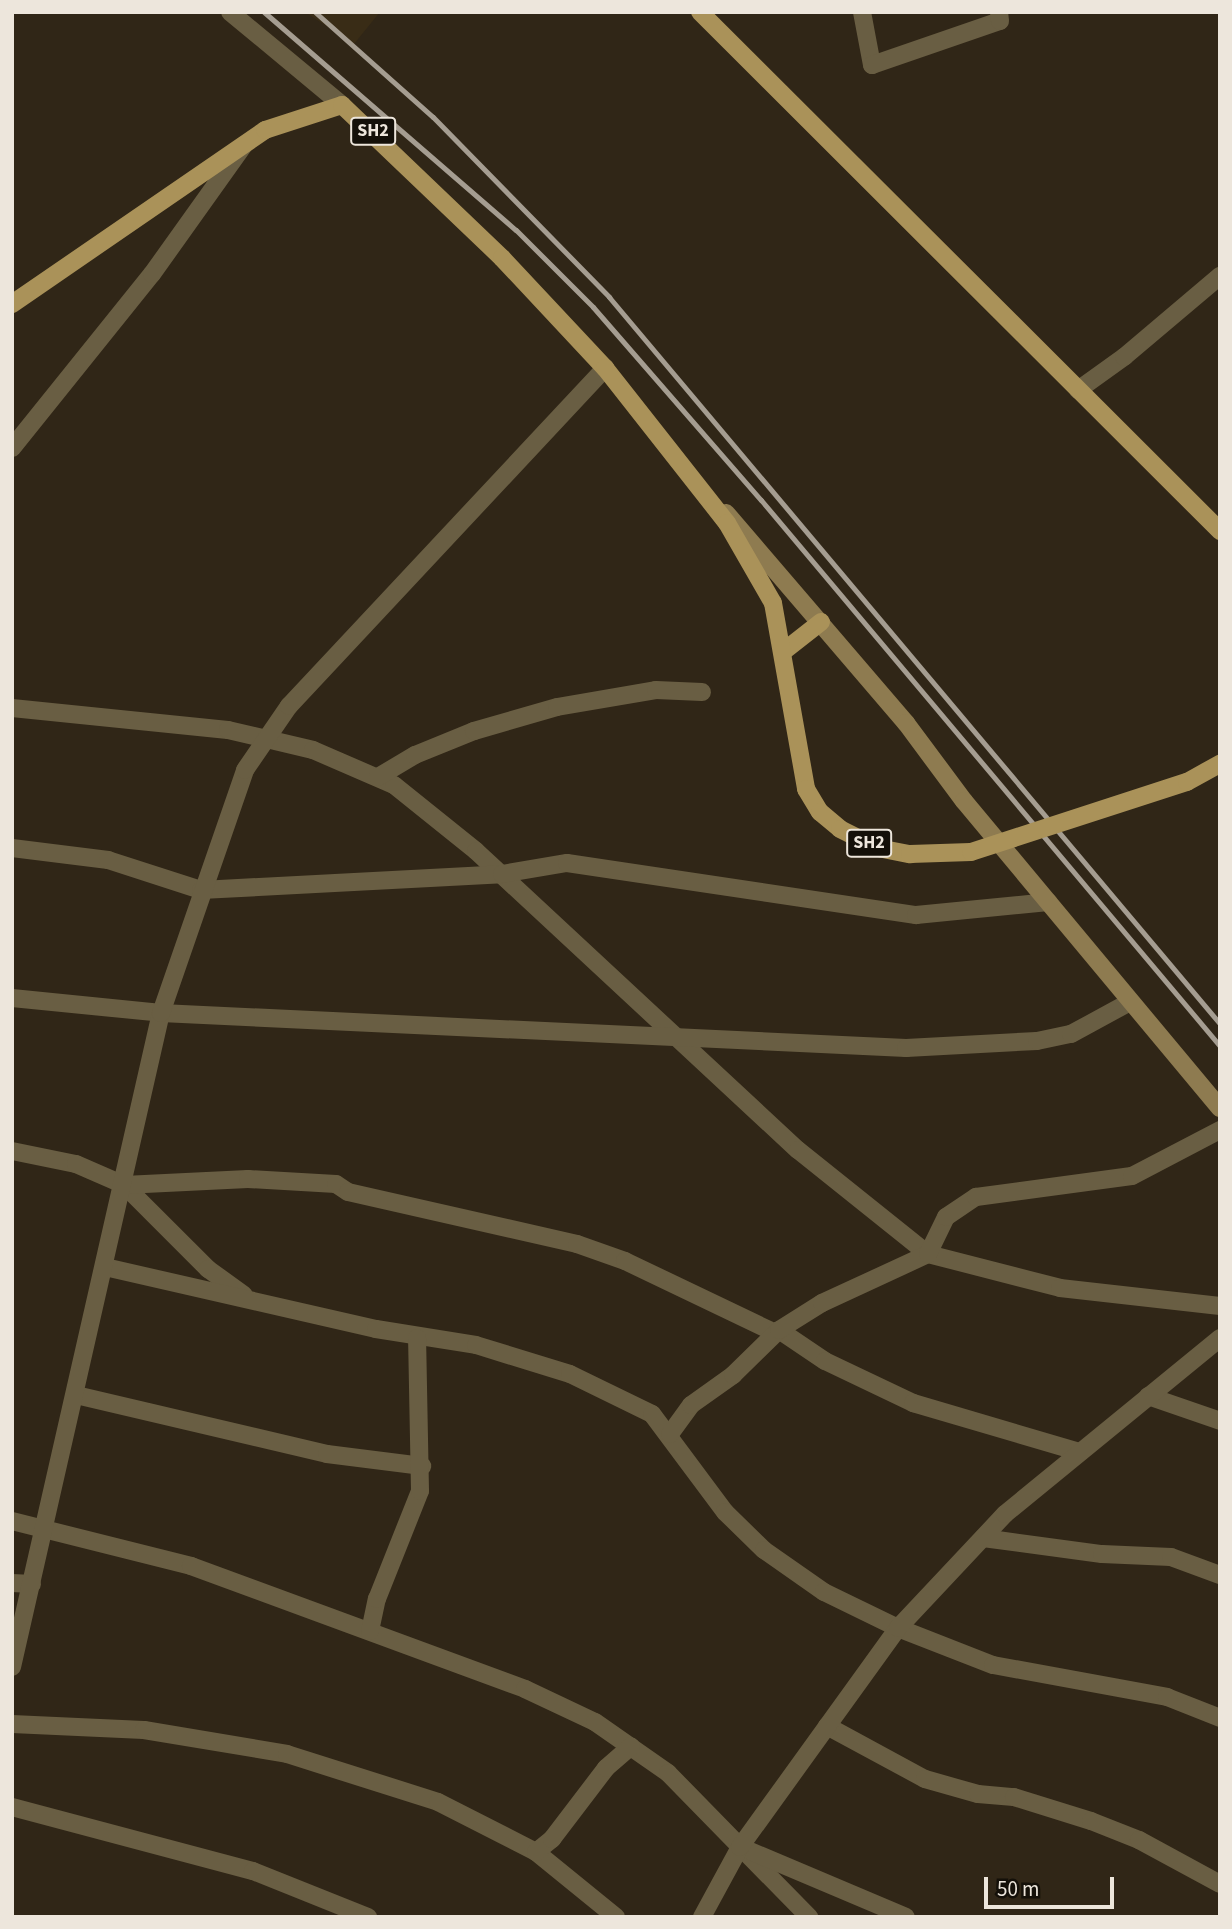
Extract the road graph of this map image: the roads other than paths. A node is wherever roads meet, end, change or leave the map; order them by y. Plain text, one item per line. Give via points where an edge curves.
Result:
1 (230, 12) edge
2 (700, 12) edge
3 (862, 12) edge
4 (999, 12) edge
5 (342, 105) junction
6 (246, 141) junction
7 (1220, 276) edge
8 (12, 304) edge
9 (604, 368) junction
10 (1077, 390) junction
11 (666, 444) junction
12 (12, 448) edge
13 (1220, 531) edge
14 (821, 622) junction
15 (784, 651) junction
16 (702, 692) dead end
17 (12, 708) edge
18 (265, 739) junction
19 (1220, 764) edge
20 (378, 777) junction
21 (12, 848) edge
22 (502, 874) junction
23 (201, 890) junction
24 (1048, 902) junction
25 (12, 998) edge
26 (1130, 1002) junction
27 (162, 1013) junction
28 (677, 1037) junction
29 (1220, 1108) edge
30 (1220, 1130) edge
31 (12, 1151) edge
32 (124, 1185) junction
33 (928, 1254) junction
34 (105, 1267) junction
35 (250, 1299) junction
36 (1220, 1306) edge
37 (777, 1331) junction
38 (417, 1338) junction
39 (1220, 1338) edge
40 (76, 1395) junction
41 (1148, 1396) junction
42 (1220, 1421) edge
43 (670, 1434) junction
44 (1080, 1452) junction
45 (422, 1466) junction
46 (12, 1521) edge
47 (45, 1530) junction
48 (983, 1538) junction
49 (1220, 1575) edge
50 (18, 1582) edge
51 (898, 1628) junction
52 (370, 1631) junction
53 (12, 1667) edge
54 (1220, 1718) edge
55 (12, 1724) edge
56 (827, 1726) junction
57 (631, 1746) junction
58 (12, 1807) edge
59 (740, 1847) junction
60 (536, 1853) junction
61 (1220, 1884) edge
62 (368, 1917) edge
63 (616, 1917) edge
64 (702, 1917) edge
65 (809, 1917) edge
66 (906, 1917) edge

1 - 5 street
2 - 10 main road
3 - 4 street via 872,65 999,21
5 - 6 main road, SH2 via 265,130
5 - 9 main road, SH2 via 502,258
6 - 8 main road, SH2
6 - 12 street via 159,264
7 - 10 street via 1124,358
9 - 11 main road, SH2
9 - 18 street via 385,600
10 - 13 main road
11 - 14 main road
11 - 15 main road, SH2, bridge via 727,523 773,603
14 - 15 main road
14 - 24 main road
15 - 19 main road, SH2, bridge via 796,749 806,789 820,812 840,829 878,848 910,855 971,852 1187,782
16 - 20 street via 656,690 557,707 474,731 415,755
17 - 18 street via 228,730
18 - 20 street via 313,750
18 - 23 street via 244,770
20 - 22 street via 394,785
21 - 23 street via 107,860
22 - 23 street
22 - 24 street via 567,863 916,915
22 - 28 street
23 - 27 street
24 - 26 main road
25 - 27 street
26 - 28 street via 1071,1034 1037,1041 906,1048
26 - 29 main road
27 - 28 street
27 - 32 street
28 - 33 street via 798,1150
30 - 33 street via 1132,1176 976,1197 946,1217
31 - 32 street via 76,1164
32 - 34 street
32 - 35 street via 208,1269
32 - 37 street via 248,1180 337,1184 348,1192 577,1244 625,1261
33 - 36 street via 1060,1288
33 - 37 street via 822,1303
34 - 35 street
34 - 40 street
35 - 38 street
37 - 43 street via 733,1375 691,1405
37 - 44 street via 825,1361 913,1403
38 - 43 street via 476,1345 570,1374 652,1414
38 - 45 street
39 - 41 street
40 - 45 street via 327,1454
40 - 47 street
41 - 42 street
41 - 44 street
43 - 51 street via 718,1503 764,1550 812,1585
44 - 48 street
45 - 52 street via 420,1492 377,1599
46 - 47 street
47 - 50 street
47 - 52 street via 191,1566
48 - 49 street via 1102,1554 1171,1557
48 - 51 street
50 - 53 street
51 - 54 street via 993,1665 1167,1697
51 - 56 street
52 - 57 street via 525,1689 595,1722
55 - 60 street via 144,1730 287,1754 438,1802
56 - 59 street
56 - 61 street via 925,1779 978,1794 1014,1797 1091,1821 1139,1840
57 - 59 street via 668,1773
57 - 60 street via 606,1768
58 - 62 street via 253,1871
59 - 64 street
59 - 65 street
59 - 66 street
60 - 63 street

